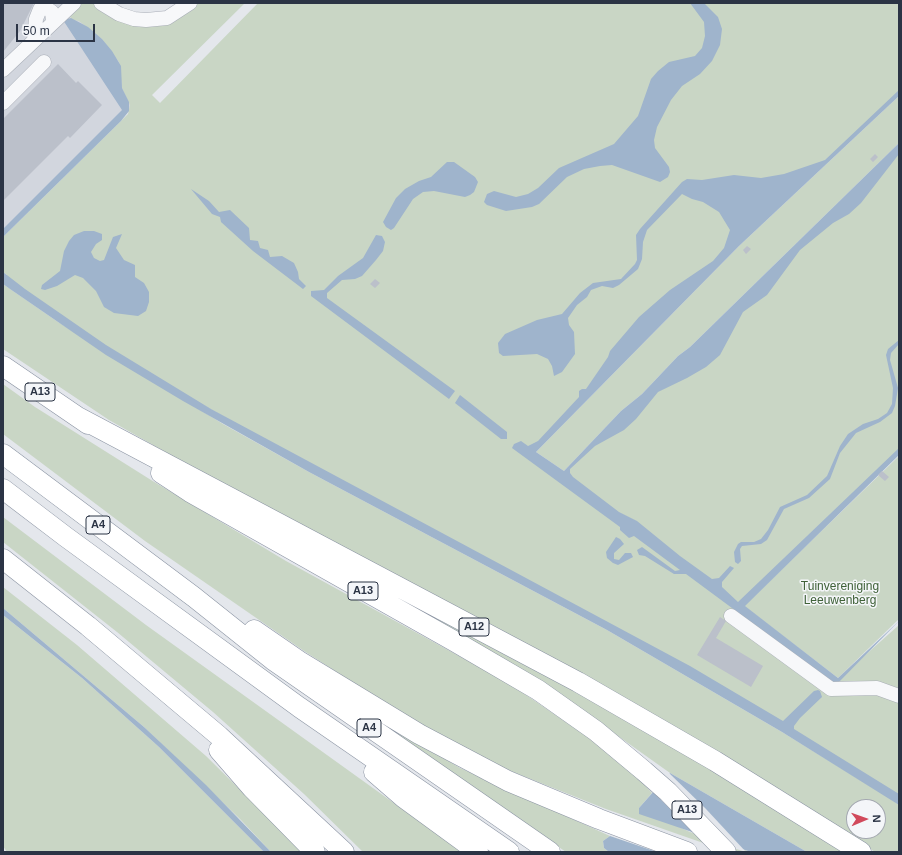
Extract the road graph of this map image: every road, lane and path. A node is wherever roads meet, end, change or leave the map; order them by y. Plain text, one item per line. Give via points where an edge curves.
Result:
1 (74, 3) edge
2 (101, 3) edge
3 (190, 3) edge
4 (44, 62) dead end
5 (3, 70) edge
6 (3, 103) edge
7 (3, 366) edge
8 (78, 417) junction
9 (3, 454) edge
10 (3, 489) edge
11 (3, 559) edge
12 (194, 597) junction
13 (731, 616) dead end
14 (164, 689) junction
15 (899, 696) edge
16 (299, 707) junction
17 (315, 852) edge
18 (344, 852) edge
19 (478, 852) edge
20 (509, 852) edge
21 (550, 852) edge
22 (687, 852) edge
23 (726, 852) edge
24 (861, 852) edge

1 - 5 street
2 - 3 street via 119,14 146,20 167,18
4 - 6 street
7 - 8 highway, A13
8 - 23 highway, A13 via 190,492 538,690 596,731 644,771
8 - 24 highway, A12 via 578,682 715,761
9 - 12 highway, A4
10 - 16 highway, A4
11 - 14 highway
12 - 21 highway, A4 via 273,660
12 - 22 highway via 247,626 419,734 508,781
13 - 15 street via 831,689 877,688
14 - 17 highway via 252,788
14 - 18 highway via 262,774
16 - 19 highway, A4 via 404,798
16 - 20 highway, A4

